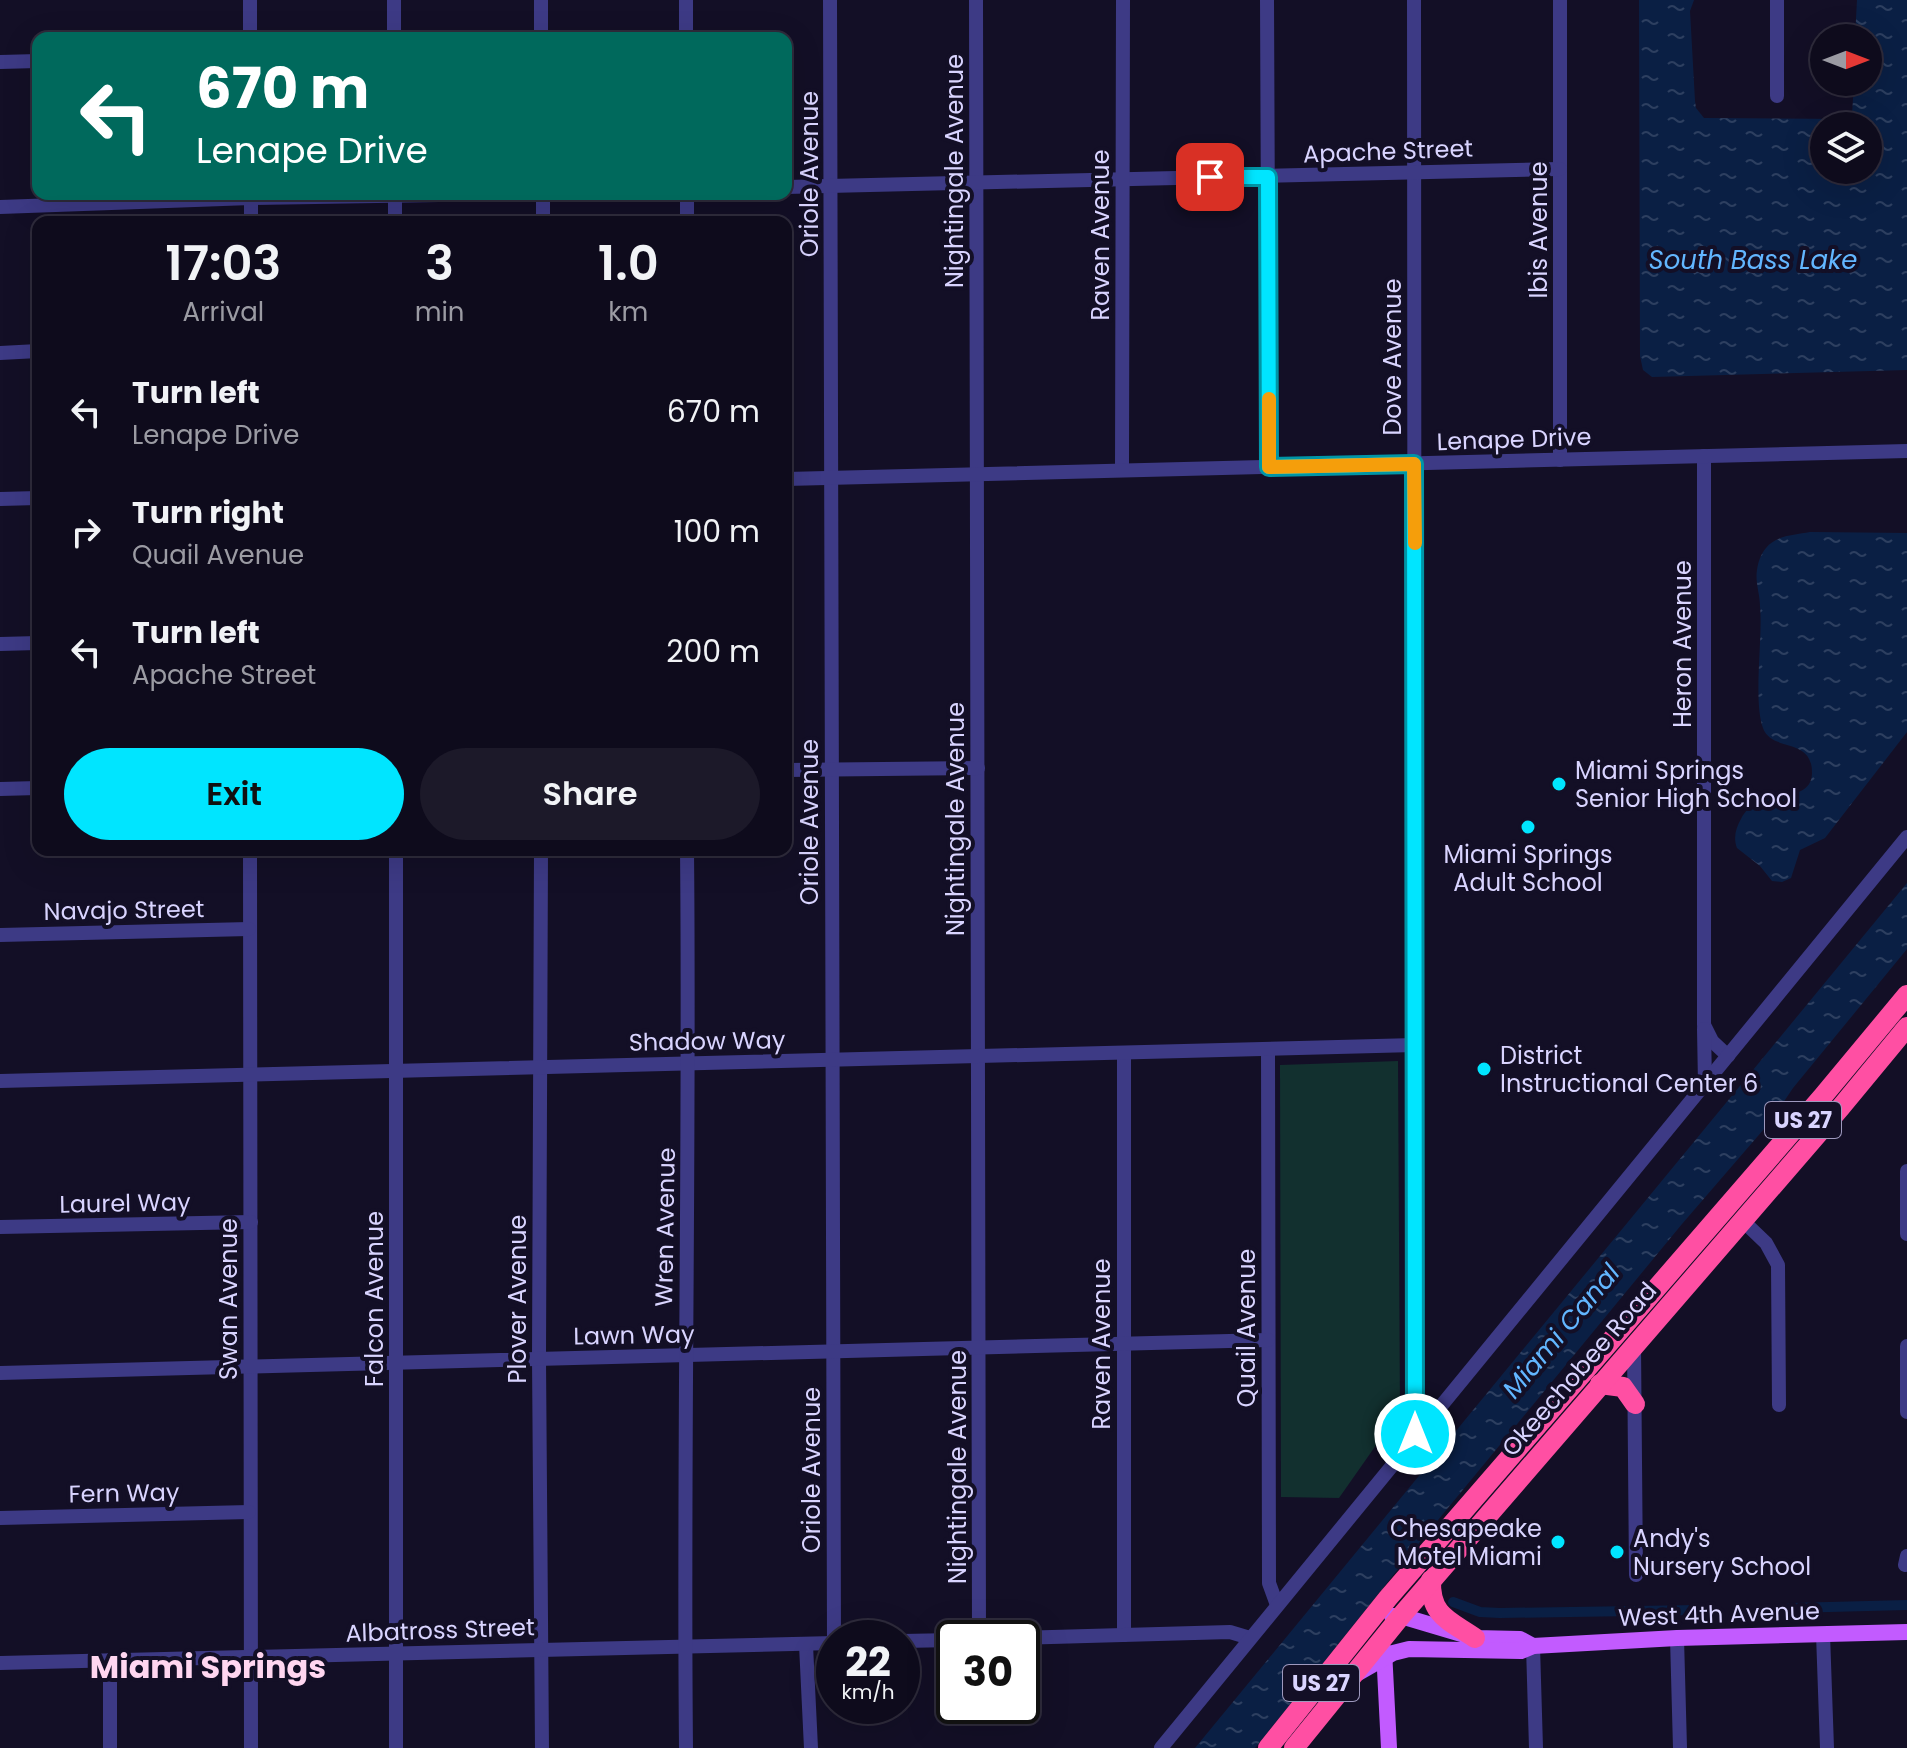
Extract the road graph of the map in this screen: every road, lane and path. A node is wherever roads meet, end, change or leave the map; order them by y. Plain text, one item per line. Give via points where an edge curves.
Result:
1 (250, 0) edge
2 (394, 0) edge
3 (541, 0) edge
4 (686, 0) edge
5 (830, 0) edge
6 (976, 0) edge
7 (1123, 0) edge
8 (1267, 0) edge
9 (1414, 0) edge
10 (1560, 0) edge
11 (1777, 0) edge
12 (250, 32) edge
13 (394, 32) edge
14 (541, 32) edge
15 (686, 32) edge
16 (32, 61) edge
17 (0, 62) edge
18 (1777, 96) dead end
19 (1560, 169) junction
20 (1413, 171) junction
21 (1268, 177) junction
22 (1122, 179) junction
23 (975, 181) junction
24 (831, 186) junction
25 (792, 187) edge
26 (160, 200) edge
27 (0, 207) edge
28 (32, 351) edge
29 (0, 353) edge
30 (1907, 451) edge
31 (1704, 456) junction
32 (1560, 460) junction
33 (1414, 464) junction
34 (1269, 467) junction
35 (1122, 469) junction
36 (978, 474) junction
37 (832, 477) junction
38 (792, 479) edge
39 (32, 498) edge
40 (0, 499) edge
41 (32, 643) edge
42 (0, 644) edge
43 (978, 768) junction
44 (831, 769) junction
45 (792, 770) edge
46 (32, 788) edge
47 (0, 789) edge
48 (1907, 837) edge
49 (250, 856) edge
50 (396, 856) edge
51 (541, 856) edge
52 (687, 856) edge
53 (249, 929) junction
54 (0, 935) edge
55 (1907, 995) edge
56 (1704, 1025) junction
57 (1898, 1028) edge
58 (1415, 1045) junction
59 (1268, 1050) junction
60 (1124, 1053) junction
61 (1728, 1056) junction
62 (977, 1058) junction
63 (830, 1061) junction
64 (689, 1062) junction
65 (540, 1069) junction
66 (394, 1073) junction
67 (252, 1076) junction
68 (0, 1081) edge
69 (1705, 1084) junction
70 (1907, 1171) edge
71 (1754, 1176) junction
72 (1742, 1220) junction
73 (251, 1222) junction
74 (0, 1227) edge
75 (1907, 1234) edge
76 (1644, 1302) junction
77 (1268, 1340) junction
78 (1634, 1345) junction
79 (1123, 1346) junction
80 (1907, 1346) edge
81 (978, 1347) junction
82 (832, 1352) junction
83 (685, 1357) junction
84 (539, 1359) junction
85 (396, 1363) junction
86 (250, 1366) junction
87 (0, 1373) edge
88 (1907, 1380) edge
89 (1600, 1384) junction
90 (1635, 1404) junction
91 (1779, 1405) dead end
92 (1907, 1412) edge
93 (1415, 1434) junction
94 (249, 1512) junction
95 (0, 1518) edge
96 (1636, 1575) dead end
97 (1431, 1580) junction
98 (1277, 1605) junction
99 (834, 1620) edge
100 (979, 1620) edge
101 (1386, 1624) junction
102 (1907, 1632) edge
103 (1823, 1634) junction
104 (1124, 1635) junction
105 (1040, 1637) edge
106 (1250, 1638) junction
107 (1475, 1638) junction
108 (1677, 1638) junction
109 (816, 1644) edge
110 (806, 1645) junction
111 (1533, 1646) junction
112 (685, 1647) junction
113 (541, 1649) junction
114 (395, 1655) junction
115 (252, 1657) junction
116 (110, 1660) junction
117 (0, 1663) edge
118 (110, 1748) edge
119 (251, 1748) edge
120 (396, 1748) edge
121 (542, 1748) edge
122 (686, 1748) edge
123 (811, 1748) edge
124 (1161, 1748) edge
125 (1268, 1748) edge
126 (1294, 1748) edge
127 (1389, 1748) edge
128 (1536, 1748) edge
129 (1680, 1748) edge
130 (1827, 1748) edge

1 - 12 street
2 - 13 street
3 - 14 street
4 - 15 street
5 - 24 street, Oriole Avenue
6 - 23 street, Nightingale Avenue
7 - 22 street, Raven Avenue
8 - 21 street
9 - 20 street, Dove Avenue
10 - 19 street, Ibis Avenue
11 - 18 street
16 - 17 street
19 - 20 street, Apache Street
19 - 32 street, Ibis Avenue
20 - 21 street, Apache Street
20 - 33 street, Dove Avenue
21 - 22 street, Apache Street
21 - 34 street
22 - 23 street, Apache Street
22 - 35 street, Raven Avenue
23 - 24 street, Apache Street
23 - 36 street, Nightingale Avenue
24 - 25 street, Apache Street
24 - 37 street, Oriole Avenue
26 - 27 street
28 - 29 street
30 - 31 street, Lenape Drive
31 - 32 street, Lenape Drive
31 - 56 street, Heron Avenue
32 - 33 street, Lenape Drive
33 - 34 street, Lenape Drive
33 - 58 street, Dove Avenue
34 - 35 street, Lenape Drive
35 - 36 street, Lenape Drive
36 - 37 street, Lenape Drive
36 - 43 street, Nightingale Avenue
37 - 38 street, Lenape Drive
37 - 44 street, Oriole Avenue
39 - 40 street
41 - 42 street
43 - 44 street
43 - 62 street, Nightingale Avenue
44 - 45 street
44 - 63 street, Oriole Avenue
46 - 47 street
48 - 61 street
49 - 53 street, Swan Avenue
50 - 66 street, Falcon Avenue
51 - 65 street, Plover Avenue
52 - 64 street, Wren Avenue
53 - 54 street, Navajo Street
53 - 67 street, Swan Avenue
55 - 57 highway, Okeechobee Road / US 27
56 - 61 street
56 - 69 street, Heron Avenue
57 - 71 highway, Okeechobee Road / US 27
57 - 72 highway, Okeechobee Road / US 27
58 - 59 street, Shadow Way
58 - 93 street, Dove Avenue
59 - 60 street, Shadow Way
59 - 77 street, Quail Avenue
60 - 62 street, Shadow Way
60 - 79 street, Raven Avenue
61 - 69 street
62 - 63 street, Shadow Way
62 - 81 street, Nightingale Avenue
63 - 64 street, Shadow Way
63 - 82 street, Oriole Avenue
64 - 65 street, Shadow Way
64 - 83 street, Wren Avenue
65 - 66 street, Shadow Way
65 - 84 street, Plover Avenue
66 - 67 street, Shadow Way
66 - 85 street, Falcon Avenue
67 - 68 street, Shadow Way
67 - 73 street, Swan Avenue
69 - 93 street
70 - 75 street
71 - 72 highway
71 - 76 highway, Okeechobee Road / US 27
72 - 78 highway, Okeechobee Road / US 27
72 - 91 street via 1766,1243 1778,1265
73 - 74 street, Laurel Way
73 - 86 street, Swan Avenue
76 - 78 highway
76 - 101 highway, Okeechobee Road / US 27
77 - 79 street, Lawn Way
77 - 98 street, Quail Avenue via 1269,1583
78 - 89 highway, Okeechobee Road / US 27
78 - 90 street
79 - 81 street, Lawn Way
79 - 104 street, Raven Avenue
80 - 88 street
81 - 82 street, Lawn Way
81 - 100 street, Nightingale Avenue
82 - 83 street, Lawn Way
82 - 99 street, Oriole Avenue
83 - 84 street, Lawn Way
83 - 112 street, Wren Avenue
84 - 85 street, Lawn Way
84 - 113 street, Plover Avenue
85 - 86 street, Lawn Way
85 - 114 street, Falcon Avenue
86 - 87 street, Lawn Way
86 - 94 street, Swan Avenue
88 - 92 street
89 - 90 highway via 1623,1387
89 - 97 highway, Okeechobee Road / US 27
90 - 96 street
93 - 98 street
94 - 95 street, Fern Way
94 - 115 street, Swan Avenue
97 - 101 highway, Okeechobee Road / US 27
97 - 107 highway via 1430,1596 1437,1611
98 - 106 street
101 - 107 main road, West 4th Avenue
101 - 111 main road, West 4th Avenue via 1409,1649 1508,1652
101 - 125 highway, Okeechobee Road / US 27
101 - 126 highway, Okeechobee Road / US 27
101 - 127 main road
102 - 103 main road, West 4th Avenue
103 - 108 main road, West 4th Avenue
103 - 130 street
104 - 105 street
104 - 106 street via 1230,1632
106 - 124 street
107 - 111 main road, West 4th Avenue via 1520,1639
108 - 111 main road, West 4th Avenue
108 - 129 street
109 - 110 street, Albatross Street
110 - 112 street, Albatross Street
110 - 123 street
111 - 128 street
112 - 113 street, Albatross Street
112 - 122 street, Wren Avenue
113 - 114 street, Albatross Street
113 - 121 street, Plover Avenue
114 - 115 street, Albatross Street
114 - 120 street, Falcon Avenue
115 - 116 street, Albatross Street
115 - 119 street, Swan Avenue
116 - 117 street, Albatross Street
116 - 118 street

